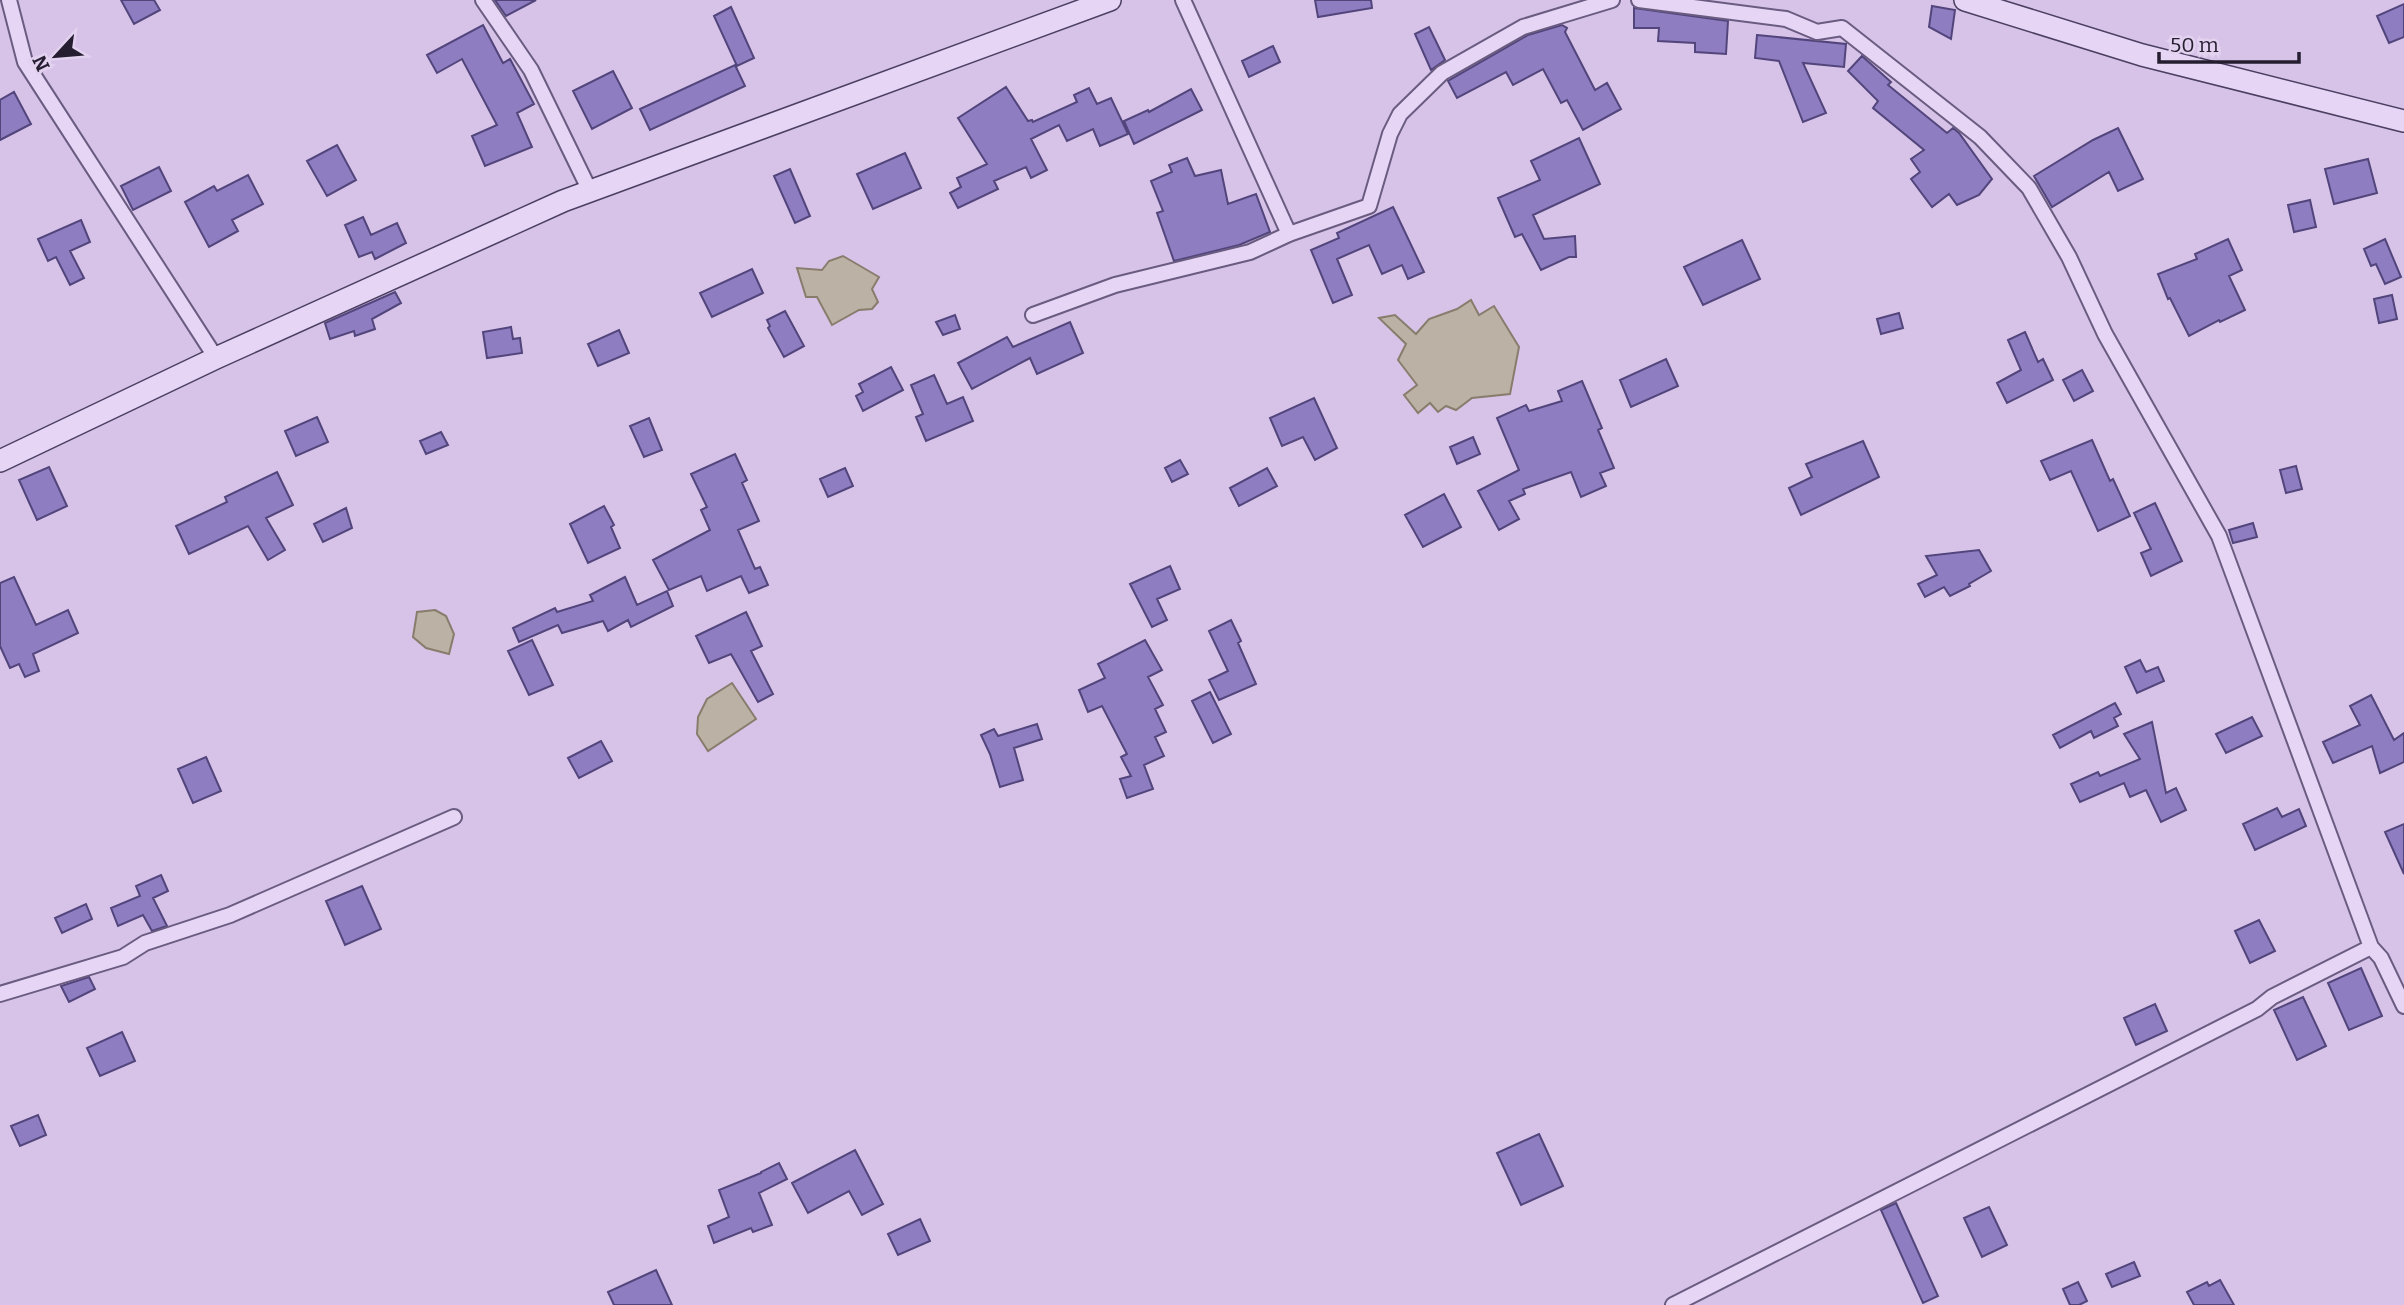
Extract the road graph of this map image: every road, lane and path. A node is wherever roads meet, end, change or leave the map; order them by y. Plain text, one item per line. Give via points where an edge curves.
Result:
1 (9, 0) edge
2 (483, 0) edge
3 (1110, 0) edge
4 (1183, 0) edge
5 (1612, 0) edge
6 (1639, 0) edge
7 (1965, 0) edge
8 (2404, 121) edge
9 (590, 191) junction
10 (1289, 234) junction
11 (1033, 315) dead end
12 (215, 358) junction
13 (0, 461) edge
14 (454, 817) dead end
15 (2371, 947) junction
16 (0, 995) edge
17 (2404, 1006) edge
18 (1674, 1305) edge

1 - 12 street via 25,62
2 - 9 street via 531,70
3 - 9 main road
4 - 10 street
5 - 10 street via 1522,27 1441,73 1400,114 1369,206
6 - 15 street via 1786,19 1817,32 1842,28 1980,137 2029,188 2219,536
7 - 8 main road via 2142,55
9 - 12 main road
10 - 11 street via 1250,252 1115,285
12 - 13 main road
14 - 16 street via 230,915 145,943 123,957
15 - 17 street
15 - 18 street

